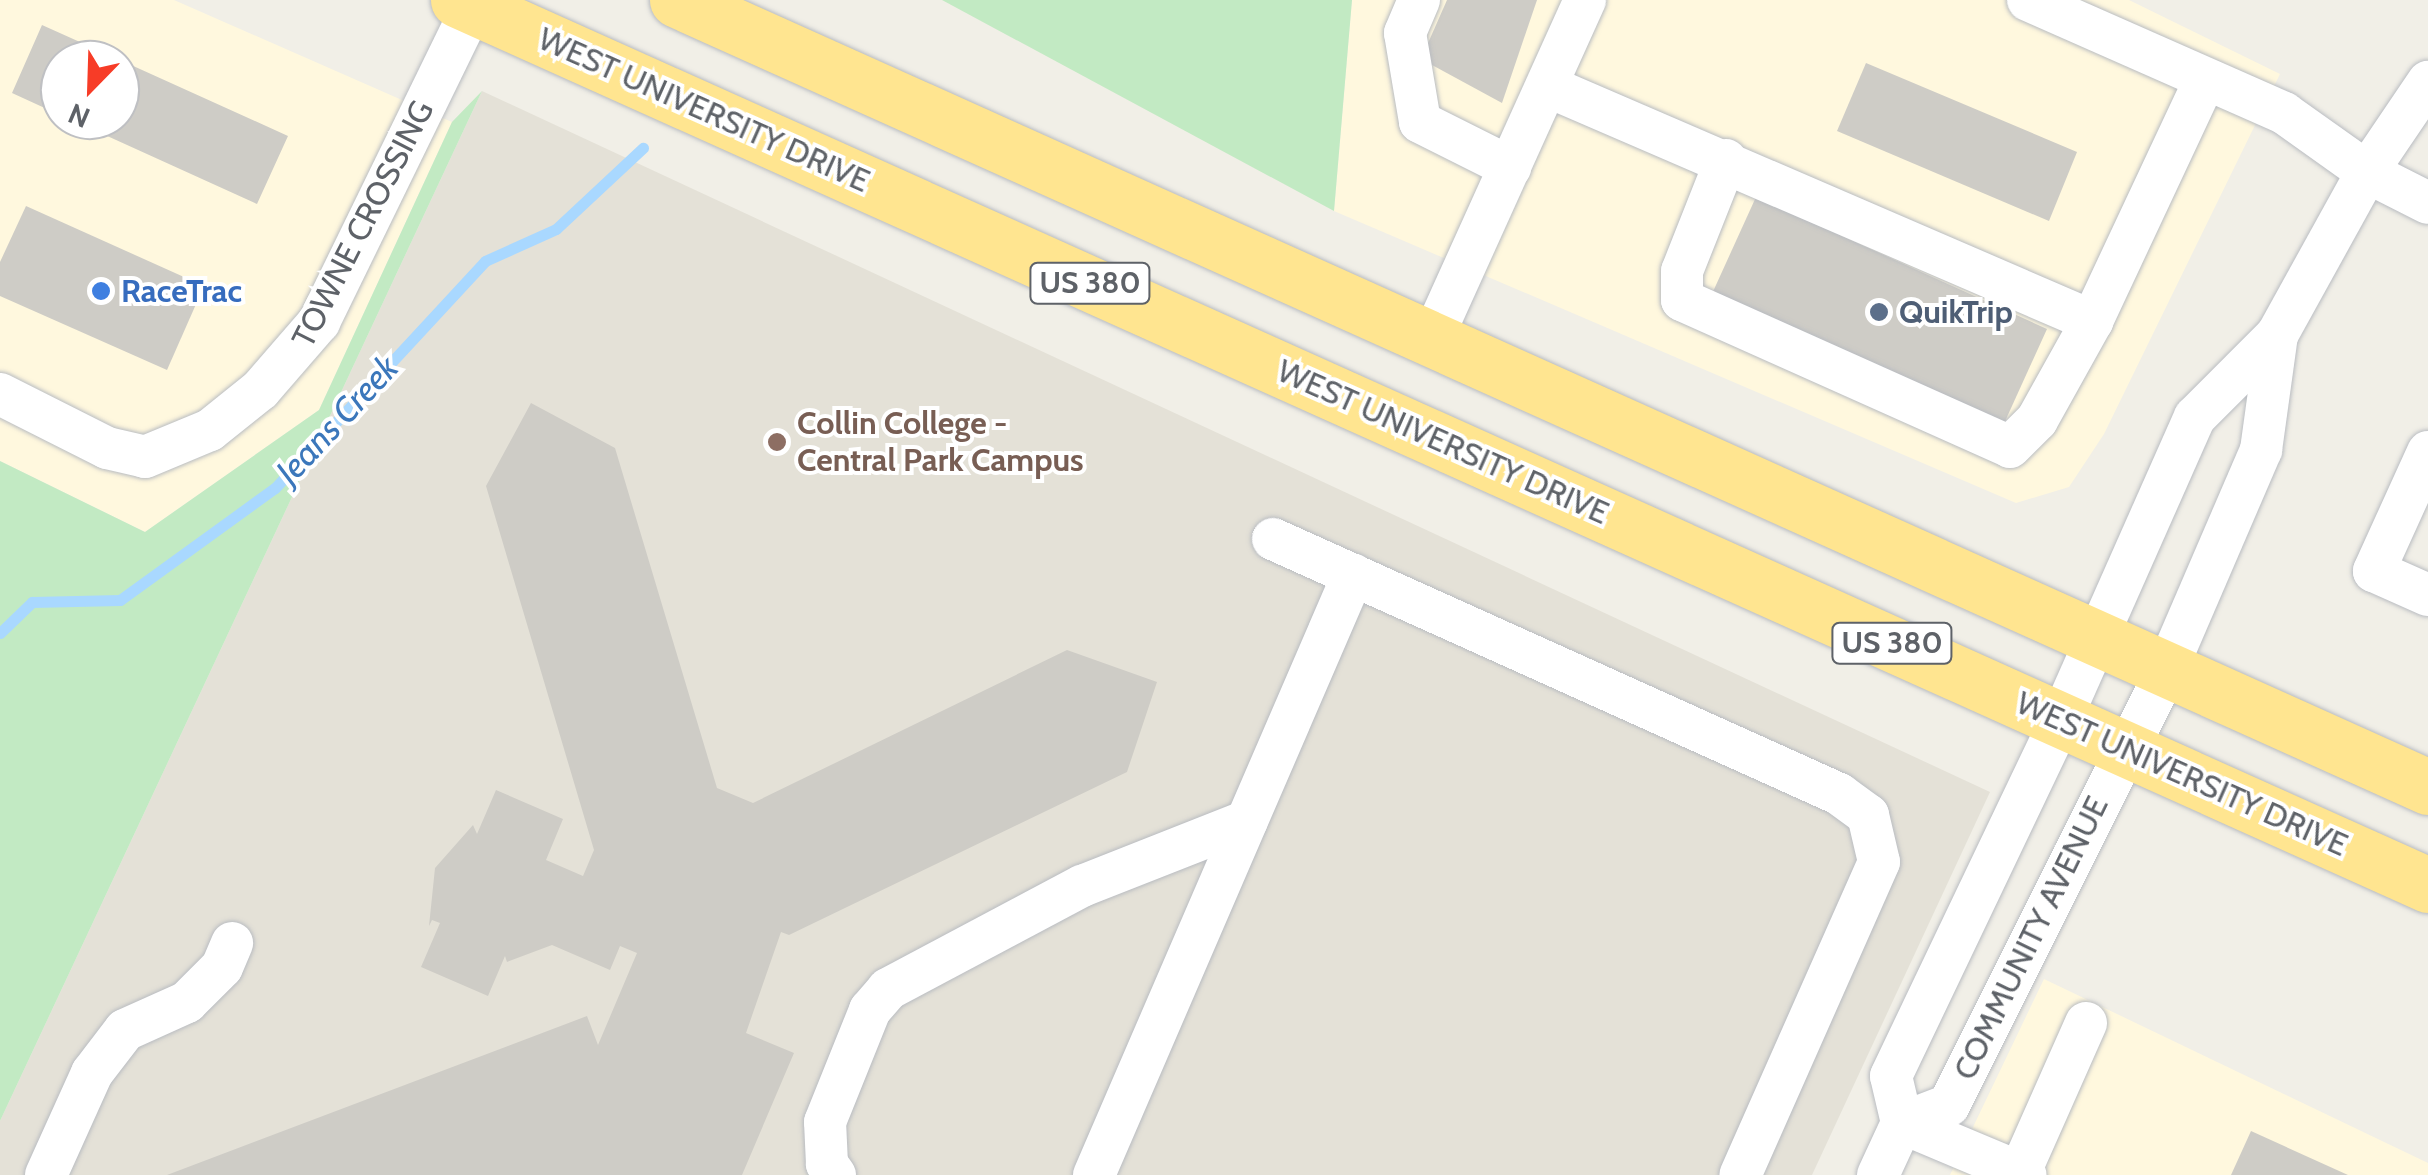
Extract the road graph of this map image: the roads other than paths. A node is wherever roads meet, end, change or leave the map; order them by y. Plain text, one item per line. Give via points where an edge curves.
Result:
1 (677, 0) edge
2 (1418, 0) edge
3 (1585, 0) edge
4 (2028, 0) edge
5 (469, 2) edge
6 (2204, 82) junction
7 (2428, 82) edge
8 (1546, 86) junction
9 (1726, 160) junction
10 (1510, 167) junction
11 (2367, 172) junction
12 (2428, 203) edge
13 (2092, 321) junction
14 (2278, 335) junction
15 (1431, 341) junction
16 (0, 394) edge
17 (2428, 452) edge
18 (2415, 513) edge
19 (1272, 539) dead end
20 (1353, 575) junction
21 (2428, 596) edge
22 (2094, 641) junction
23 (2165, 673) junction
24 (2061, 719) junction
25 (2125, 748) junction
26 (2428, 787) edge
27 (1247, 821) junction
28 (2428, 885) edge
29 (232, 943) dead end
30 (2086, 1023) dead end
31 (1902, 1123) junction
32 (2023, 1174) edge
33 (46, 1175) edge
34 (836, 1175) edge
35 (1094, 1175) edge
36 (1740, 1175) edge
37 (1878, 1175) edge

1 - 15 highway, US 380
2 - 10 street via 1404,33 1420,122
3 - 8 street
4 - 6 street
5 - 16 street, TOWNE CROSSING via 345,272 292,359 210,430 144,457 107,448
5 - 24 highway, WEST UNIVERSITY DRIVE / US 380
6 - 11 street via 2284,113
6 - 13 street
7 - 11 street, COMMUNITY AVENUE
8 - 9 street
8 - 10 street
9 - 13 street
9 - 13 street via 1682,271 1682,300 2010,447 2037,420
10 - 15 street
11 - 12 street
11 - 14 street, COMMUNITY AVENUE
14 - 22 street, COMMUNITY AVENUE via 2195,417
14 - 23 street, COMMUNITY AVENUE via 2261,450
15 - 22 highway, US 380
17 - 18 street
18 - 21 street via 2374,571
19 - 20 street
20 - 27 street
20 - 36 street via 1839,794 1868,815 1880,862
22 - 23 highway, US 380
22 - 24 street, COMMUNITY AVENUE
23 - 25 street, COMMUNITY AVENUE
23 - 26 highway, US 380
24 - 25 highway, WEST UNIVERSITY DRIVE / US 380
24 - 31 street, COMMUNITY AVENUE via 1892,1076
25 - 28 highway, WEST UNIVERSITY DRIVE / US 380
25 - 31 street, COMMUNITY AVENUE via 1949,1105
27 - 34 street via 1082,886 888,989 870,1010 825,1122 826,1164
27 - 35 street
29 - 33 street via 222,967 187,1002 126,1030 92,1073
30 - 32 street
31 - 32 street
31 - 37 street

